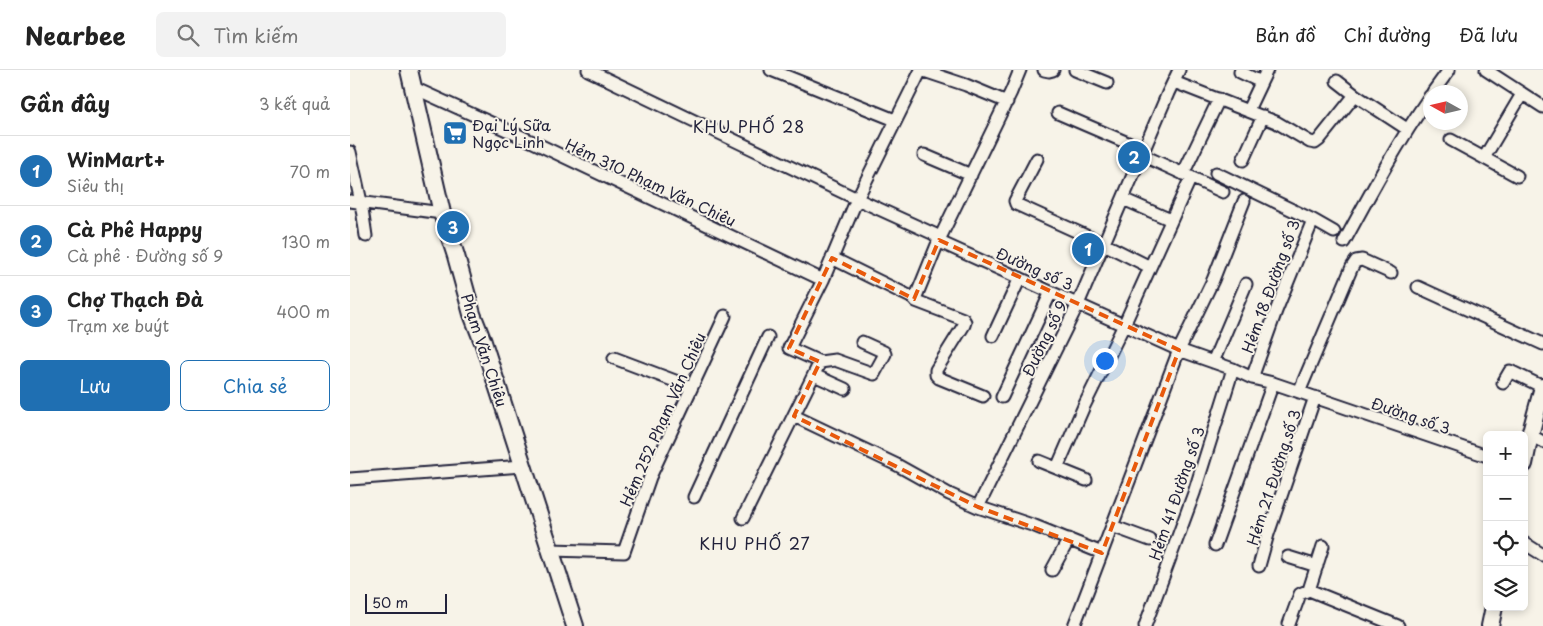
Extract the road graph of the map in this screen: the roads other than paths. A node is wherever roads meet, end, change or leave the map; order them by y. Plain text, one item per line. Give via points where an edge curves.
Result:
1 (409, 70) edge
2 (588, 70) edge
3 (771, 70) edge
4 (921, 70) edge
5 (1020, 70) edge
6 (1044, 70) edge
7 (1053, 70) edge
8 (1075, 70) edge
9 (1179, 70) edge
10 (1241, 70) edge
11 (1267, 70) edge
12 (1449, 70) edge
13 (1486, 70) edge
14 (1174, 82) junction
15 (1261, 82) junction
16 (1337, 82) dead end
17 (1107, 83) dead end
18 (1438, 85) edge
19 (412, 87) junction
20 (1355, 94) junction
21 (1522, 94) junction
22 (1219, 99) junction
23 (1007, 102) junction
24 (1423, 106) edge
25 (1543, 106) edge
26 (1248, 110) junction
27 (1058, 113) dead end
28 (1263, 116) junction
29 (895, 120) junction
30 (1407, 129) junction
31 (1451, 140) dead end
32 (350, 152) edge
33 (1143, 153) junction
34 (924, 155) dead end
35 (1484, 158) junction
36 (1037, 159) dead end
37 (1243, 160) dead end
38 (1216, 173) dead end
39 (971, 175) junction
40 (1187, 176) junction
41 (1516, 176) dead end
42 (1223, 192) dead end
43 (1123, 199) junction
44 (857, 200) junction
45 (1244, 201) dead end
46 (356, 202) edge
47 (442, 213) junction
48 (1171, 220) junction
49 (1313, 220) junction
50 (1334, 232) dead end
51 (366, 236) dead end
52 (939, 240) junction
53 (1344, 242) dead end
54 (1104, 244) junction
55 (832, 258) junction
56 (1150, 268) junction
57 (1391, 273) dead end
58 (1020, 278) junction
59 (823, 280) junction
60 (1246, 284) dead end
61 (1418, 287) dead end
62 (1051, 292) junction
63 (915, 299) junction
64 (1078, 304) junction
65 (725, 316) dead end
66 (1124, 325) junction
67 (992, 336) dead end
68 (768, 337) dead end
69 (862, 342) dead end
70 (1543, 344) edge
71 (1179, 350) junction
72 (614, 358) dead end
73 (820, 362) junction
74 (1213, 362) junction
75 (1233, 369) junction
76 (814, 375) junction
77 (1252, 378) junction
78 (1273, 383) junction
79 (1504, 383) dead end
80 (691, 387) junction
81 (1543, 387) edge
82 (844, 389) dead end
83 (1299, 392) junction
84 (983, 396) dead end
85 (1002, 397) dead end
86 (1315, 397) junction
87 (794, 416) junction
88 (1536, 438) edge
89 (1483, 455) edge
90 (1528, 455) edge
91 (1039, 461) dead end
92 (523, 466) junction
93 (1057, 468) junction
94 (350, 479) edge
95 (1086, 480) dead end
96 (694, 496) dead end
97 (978, 507) junction
98 (743, 518) dead end
99 (1114, 520) junction
100 (1069, 538) junction
101 (1150, 540) dead end
102 (1215, 546) dead end
103 (1323, 546) dead end
104 (1528, 546) edge
105 (550, 550) junction
106 (1102, 553) junction
107 (1543, 555) edge
108 (1288, 557) dead end
109 (1259, 566) dead end
110 (1317, 566) junction
111 (1052, 570) dead end
112 (1309, 590) junction
113 (1493, 611) edge
114 (1289, 624) dead end
115 (575, 626) edge
116 (1074, 626) edge
117 (1145, 626) edge
118 (1398, 626) edge
119 (1490, 626) edge

1 - 19 main road, Phạm Văn Chiêu
2 - 44 street, Đường số 3
3 - 29 street
4 - 23 street
4 - 29 street
5 - 23 street
6 - 7 street
8 - 17 street
9 - 14 street, Đường số 9
10 - 15 street
11 - 15 street
12 - 18 street
13 - 21 street
14 - 22 street
14 - 33 street, Đường số 9
15 - 26 street
16 - 20 street
19 - 47 main road, Phạm Văn Chiêu
19 - 59 street, Hẻm 310 Phạm Văn Chiêu
20 - 28 street via 1315,143
20 - 30 street
21 - 25 street
21 - 35 street
22 - 26 street
22 - 40 street
23 - 39 street
24 - 30 street
26 - 28 street
27 - 33 street
28 - 37 street
29 - 44 street
30 - 53 street
31 - 35 street
32 - 46 street
33 - 40 street
33 - 43 street, Đường số 9
34 - 39 street
35 - 41 street
36 - 54 street via 1016,204
38 - 49 street, Hẻm 18 Đường số 3
39 - 52 street
40 - 42 street
40 - 48 street
43 - 48 street
43 - 54 street, Đường số 9
44 - 52 street, Đường số 3 via 934,234
44 - 55 street
45 - 71 street via 1213,280
46 - 47 street
46 - 51 street
47 - 92 main road, Phạm Văn Chiêu
48 - 56 street
49 - 50 street
49 - 77 street, Hẻm 18 Đường số 3
52 - 58 street, Đường số 3
52 - 63 street
54 - 56 street
54 - 64 street, Đường số 9
55 - 59 street
55 - 63 street
56 - 66 street
57 - 83 street via 1362,260 1352,267
58 - 62 street, Đường số 3
58 - 67 street
59 - 73 street via 789,348
60 - 74 street
61 - 70 street
62 - 64 street, Đường số 3
62 - 85 street
63 - 84 street via 963,319 964,325 936,375
64 - 66 street, Đường số 3
64 - 97 street, Đường số 9
65 - 80 street, Hẻm 252 Phạm Văn Chiêu
66 - 71 street, Đường số 3
66 - 93 street
68 - 96 street
69 - 73 street via 885,354 874,374 835,360
71 - 74 street, Đường số 3
71 - 99 street
72 - 80 street
73 - 76 street
74 - 75 street, Đường số 3
75 - 77 street, Đường số 3
75 - 117 street, Hẻm 41 Đường số 3 via 1194,493
76 - 82 street
76 - 87 street
77 - 78 street, Đường số 3
78 - 83 street, Đường số 3
78 - 102 street
79 - 81 street via 1510,371
80 - 105 street, Hẻm 252 Phạm Văn Chiêu via 650,478 624,552
81 - 88 main road
83 - 86 street, Đường số 3
86 - 89 street, Đường số 3
86 - 109 street, Hẻm 21 Đường số 3
87 - 97 street
87 - 98 street
88 - 90 main road
91 - 93 street
92 - 94 street
92 - 105 main road, Phạm Văn Chiêu
93 - 95 street
97 - 100 street
99 - 101 street
99 - 106 street
100 - 106 street
100 - 111 street
103 - 110 street
104 - 107 street
105 - 115 main road, Phạm Văn Chiêu
106 - 116 street
108 - 110 street
110 - 112 street
112 - 114 street via 1300,594
112 - 118 street
113 - 119 main road

